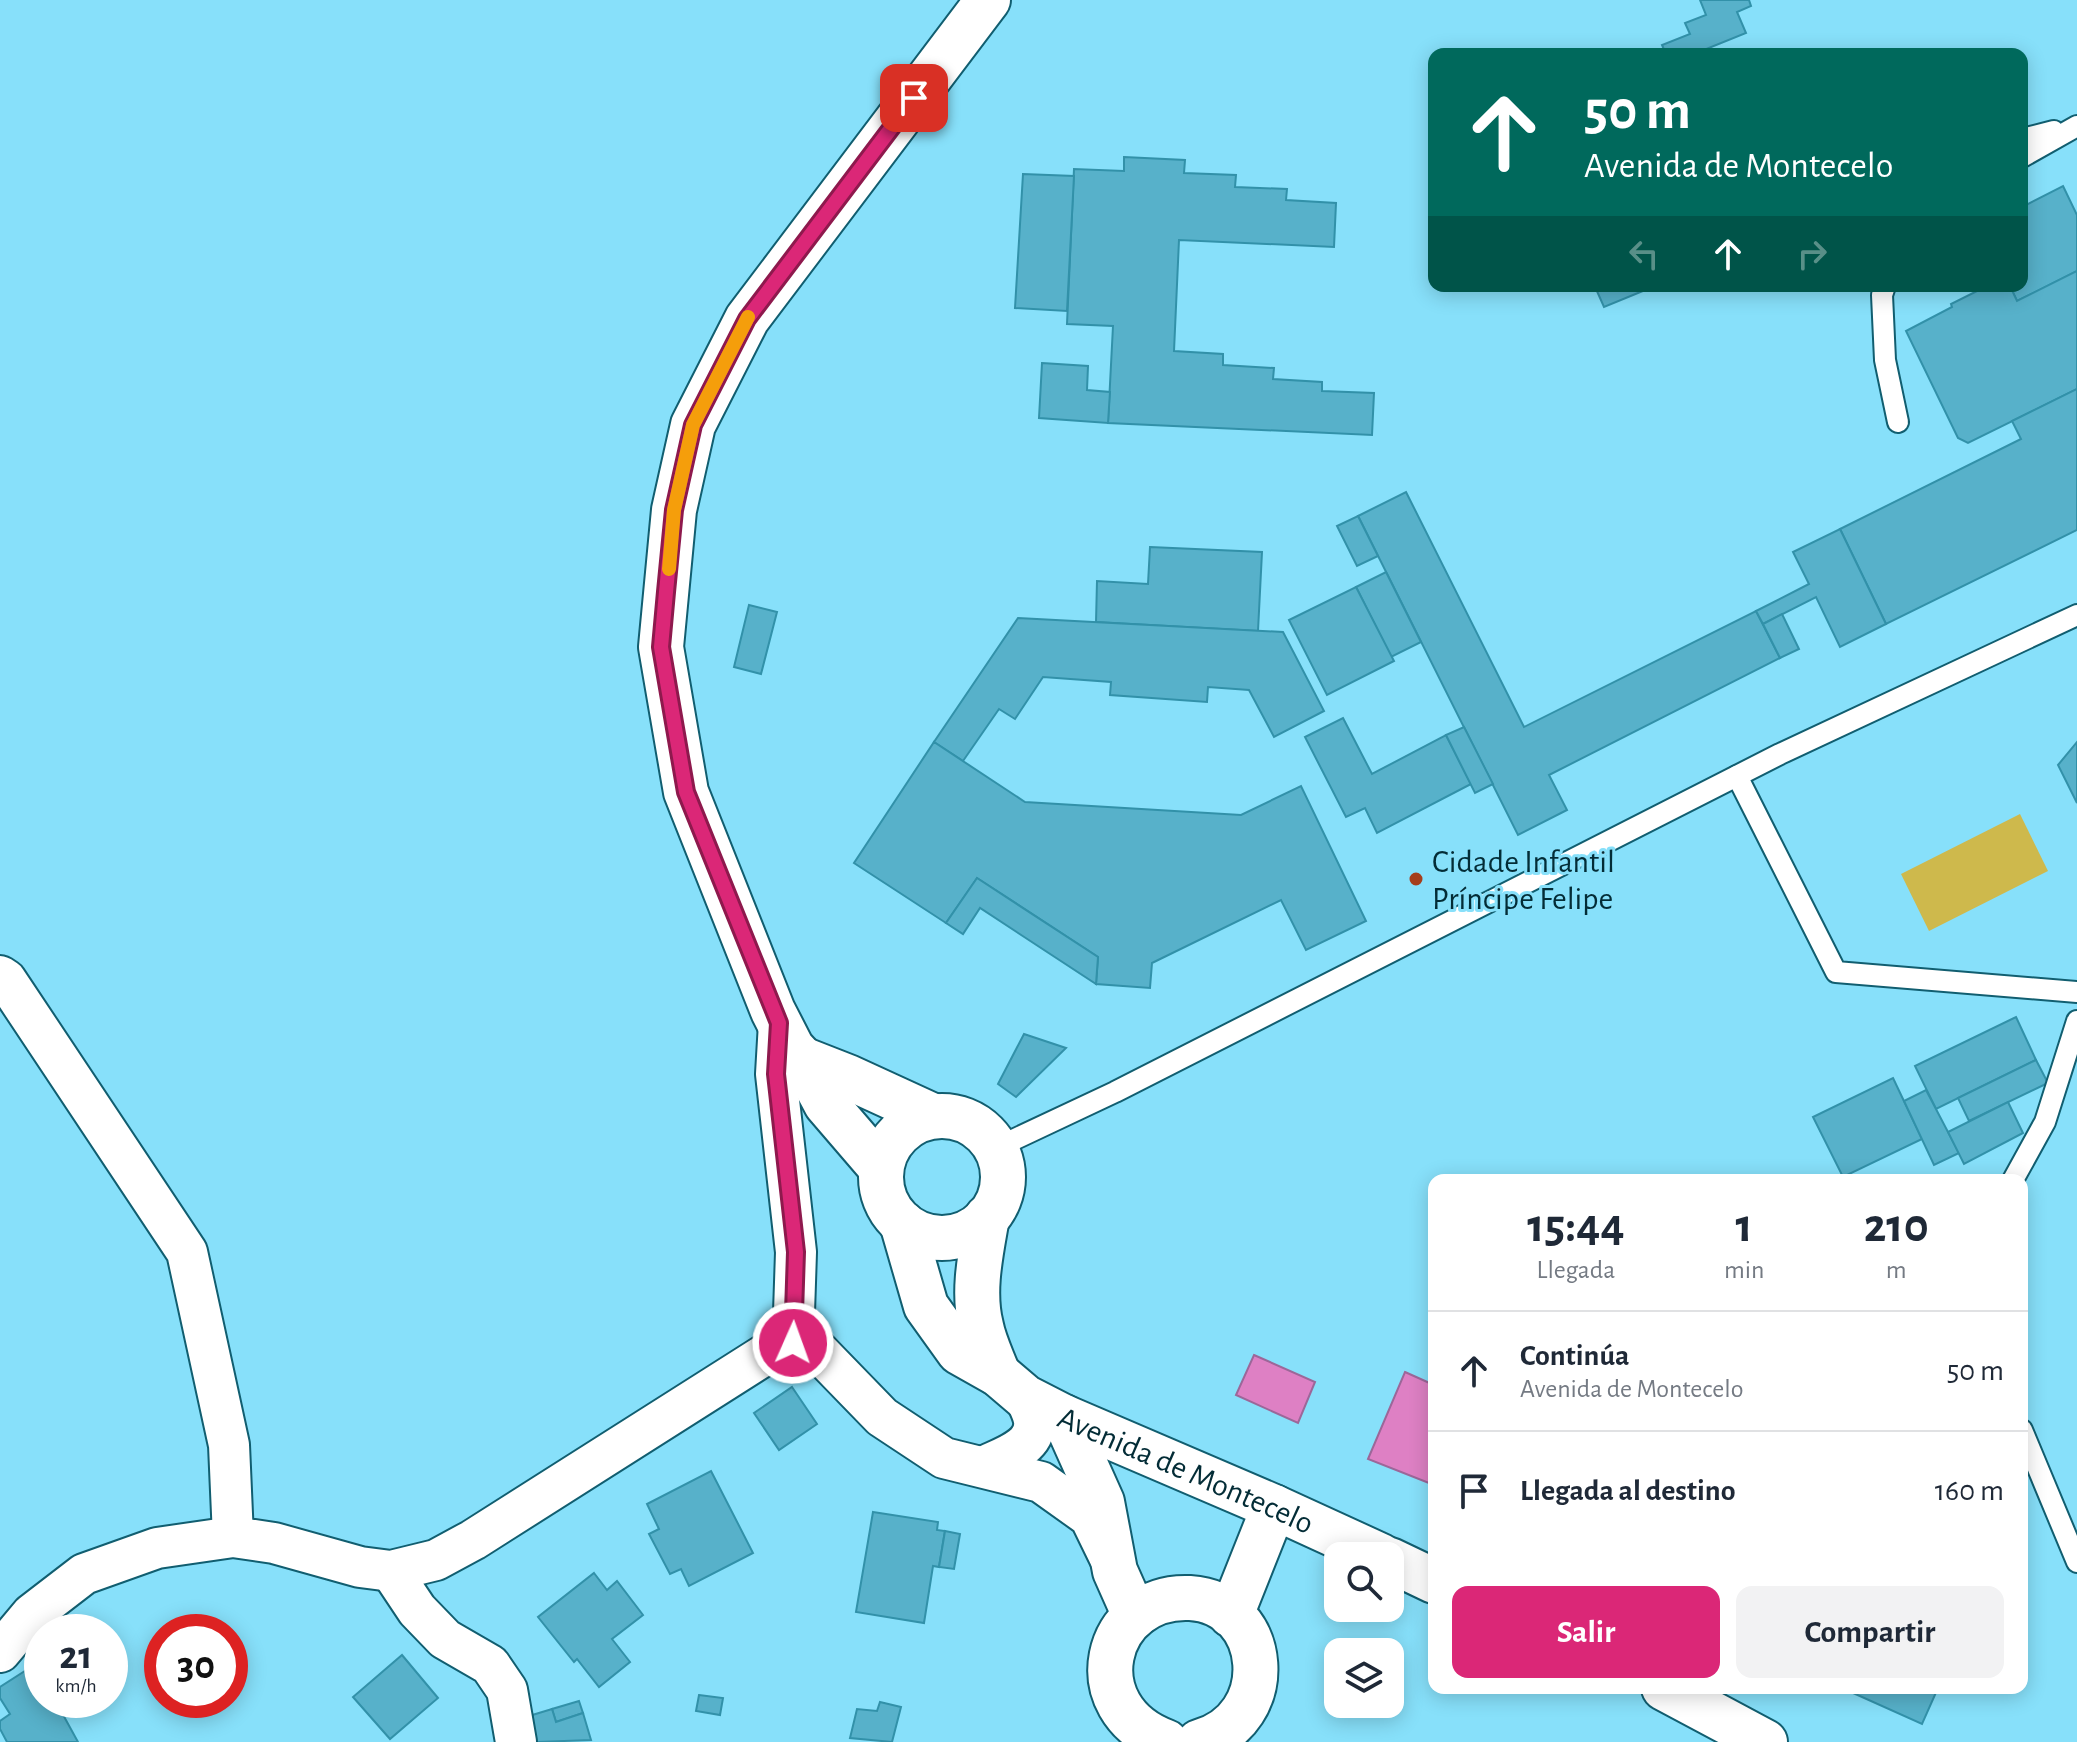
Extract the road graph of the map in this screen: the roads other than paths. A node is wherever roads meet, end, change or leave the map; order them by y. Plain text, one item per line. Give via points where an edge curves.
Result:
1 (988, 0) edge
2 (2028, 138) edge
3 (2028, 154) edge
4 (1883, 292) edge
5 (1898, 422) dead end
6 (2077, 615) edge
7 (1737, 776) junction
8 (0, 976) edge
9 (2077, 992) edge
10 (2077, 1021) edge
11 (779, 1023) junction
12 (802, 1059) junction
13 (933, 1116) junction
14 (996, 1148) junction
15 (881, 1168) junction
16 (2016, 1174) edge
17 (987, 1217) junction
18 (902, 1223) junction
19 (793, 1343) junction
20 (1012, 1385) junction
21 (1064, 1417) junction
22 (2028, 1444) edge
23 (985, 1466) junction
24 (1274, 1507) junction
25 (233, 1537) junction
26 (1350, 1542) edge
27 (2077, 1562) edge
28 (1404, 1567) edge
29 (391, 1571) junction
30 (1115, 1571) junction
31 (1428, 1578) edge
32 (1231, 1615) junction
33 (1135, 1616) junction
34 (0, 1652) edge
35 (1675, 1694) edge
36 (516, 1742) edge
37 (1166, 1742) edge
38 (1199, 1742) edge
39 (1765, 1742) edge

1 - 11 street via 747,319 693,425 674,510 661,647 686,792
2 - 3 lane via 2077,126
4 - 5 lane via 1885,360
6 - 7 lane
7 - 9 lane via 1836,972
7 - 14 lane
8 - 25 street via 187,1252 229,1445
10 - 16 lane via 2045,1122
11 - 12 street
11 - 19 street via 776,1074 796,1252
12 - 13 street
12 - 15 street via 826,1104
13 - 14 street via 969,1122
13 - 15 street via 898,1133
14 - 17 street via 1003,1168 1002,1190
15 - 18 street via 882,1189
17 - 18 street via 960,1235 940,1238
17 - 20 street via 977,1304 981,1327
18 - 20 street, Avenida de Montecelo via 926,1306 959,1352
19 - 23 street via 815,1348 902,1433 944,1458
19 - 29 street via 774,1349 473,1540 436,1560
20 - 21 street, Avenida de Montecelo
20 - 23 street via 1035,1423 1030,1440
21 - 24 street, Avenida de Montecelo
21 - 30 street via 1102,1502
22 - 27 lane
23 - 30 street via 1041,1482 1090,1517
24 - 26 street, Avenida de Montecelo
24 - 32 street
25 - 29 street
25 - 34 street via 157,1548 84,1574 32,1614
28 - 31 street
29 - 36 street via 445,1639 490,1665 507,1690
30 - 33 street
32 - 33 street via 1194,1598 1172,1599
32 - 38 street via 1255,1656 1256,1680 1235,1724
33 - 37 street via 1111,1655 1110,1678 1128,1720
35 - 39 street

